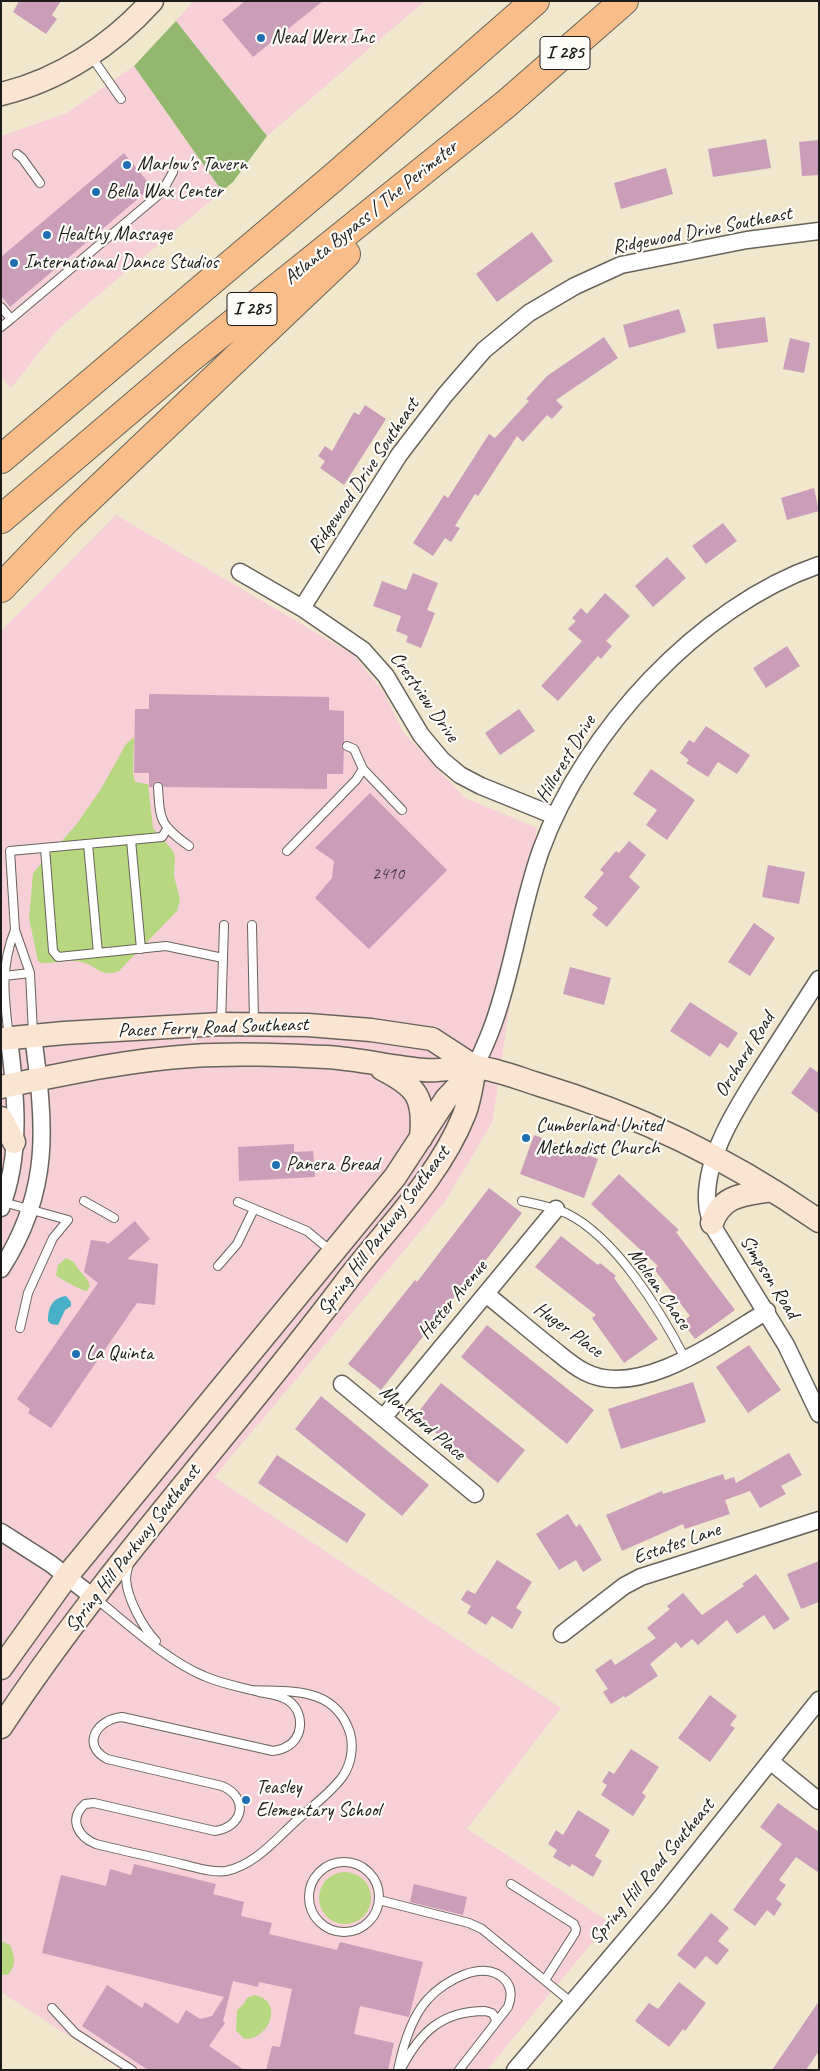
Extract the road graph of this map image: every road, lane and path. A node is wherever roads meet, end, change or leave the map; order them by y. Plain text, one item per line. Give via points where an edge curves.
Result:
1 (152, 1) edge
2 (535, 1) edge
3 (624, 1) edge
4 (90, 55) junction
5 (1, 94) edge
6 (122, 99) dead end
7 (506, 104) junction
8 (17, 154) dead end
9 (173, 172) dead end
10 (40, 183) dead end
11 (819, 231) edge
12 (1, 307) edge
13 (11, 319) junction
14 (1, 327) edge
15 (64, 406) junction
16 (1, 446) edge
17 (1, 459) edge
18 (1, 519) edge
19 (819, 565) edge
20 (240, 572) dead end
21 (1, 588) edge
22 (302, 608) junction
23 (347, 746) dead end
24 (363, 769) junction
25 (158, 787) dead end
26 (402, 810) dead end
27 (555, 816) junction
28 (167, 829) junction
29 (131, 840) junction
30 (88, 844) junction
31 (189, 846) dead end
32 (45, 848) junction
33 (288, 851) dead end
34 (252, 924) dead end
35 (224, 925) dead end
36 (15, 930) junction
37 (141, 949) junction
38 (98, 953) junction
39 (223, 958) junction
40 (30, 973) junction
41 (4, 976) junction
42 (819, 979) edge
43 (221, 1024) junction
44 (254, 1024) junction
45 (33, 1036) junction
46 (5, 1039) edge
47 (367, 1061) junction
48 (475, 1067) junction
49 (39, 1079) junction
50 (8, 1085) edge
51 (1, 1118) edge
52 (420, 1139) junction
53 (14, 1142) junction
54 (715, 1158) junction
55 (771, 1190) junction
56 (84, 1201) dead end
57 (522, 1201) dead end
58 (238, 1202) dead end
59 (2, 1205) edge
60 (254, 1209) junction
61 (556, 1209) junction
62 (30, 1210) junction
63 (114, 1218) dead end
64 (819, 1221) edge
65 (712, 1223) junction
66 (333, 1252) junction
67 (218, 1266) dead end
68 (1, 1269) edge
69 (486, 1294) junction
70 (767, 1311) junction
71 (20, 1328) dead end
72 (686, 1360) junction
73 (342, 1384) dead end
74 (819, 1414) edge
75 (383, 1418) junction
76 (475, 1494) dead end
77 (819, 1520) edge
78 (1, 1532) edge
79 (131, 1550) junction
80 (67, 1576) junction
81 (93, 1597) junction
82 (562, 1634) dead end
83 (173, 1659) junction
84 (1, 1668) edge
85 (251, 1690) junction
86 (819, 1700) edge
87 (1, 1727) edge
88 (770, 1761) junction
89 (819, 1801) edge
90 (511, 1884) dead end
91 (379, 1900) junction
92 (545, 1980) junction
93 (571, 2002) junction
94 (52, 2008) dead end
95 (495, 2023) junction
96 (132, 2070) edge
97 (399, 2070) edge
98 (459, 2070) edge
99 (515, 2070) edge

1 - 4 main road via 124,30
2 - 15 highway, I 285
3 - 7 highway, Atlanta Bypass / The Perimeter / I 285
4 - 5 main road via 41,81
4 - 6 lane
7 - 18 highway, Atlanta Bypass / The Perimeter / I 285 via 189,359
7 - 21 highway via 154,434 67,518
8 - 10 lane
9 - 13 lane via 162,192
11 - 22 street, Ridgewood Drive Southeast via 747,240 621,265 575,286 529,313 484,350 445,395 399,455
12 - 13 lane
13 - 14 lane
15 - 16 highway
15 - 17 highway, I 285
19 - 27 street, Hillcrest Drive via 756,595 710,626 676,656 635,697 599,740
20 - 22 street, Crestview Drive
22 - 27 street, Crestview Drive via 363,650 386,676 421,734 442,760 460,775
23 - 24 lane via 354,749
24 - 26 lane
24 - 33 lane
25 - 28 lane via 159,817
27 - 48 street, Hillcrest Drive via 535,870 494,1021
28 - 29 lane via 162,837
28 - 31 lane
29 - 30 lane
29 - 37 lane
30 - 32 lane
30 - 38 lane
32 - 36 lane via 10,851
32 - 38 lane via 53,950 58,957
34 - 44 lane
35 - 39 lane
36 - 40 lane
36 - 41 lane
37 - 38 lane
37 - 39 lane via 166,946
39 - 43 lane
40 - 41 lane
40 - 45 lane
41 - 46 lane
42 - 54 street, Orchard Road via 736,1110
43 - 44 main road, Paces Ferry Road Southeast
43 - 45 main road, Paces Ferry Road Southeast
44 - 48 main road, Paces Ferry Road Southeast via 372,1030 432,1039
45 - 46 main road, Paces Ferry Road Southeast
45 - 49 street
46 - 50 street
47 - 48 main road, Paces Ferry Road Southeast via 425,1070
47 - 49 main road, Paces Ferry Road Southeast via 261,1055 193,1056
47 - 52 main road via 404,1080 415,1091 422,1121
48 - 52 main road, Spring Hill Parkway Southeast via 446,1099
48 - 54 main road, Paces Ferry Road Southeast via 601,1106
48 - 79 main road, Spring Hill Parkway Southeast via 465,1114 450,1144 418,1192
49 - 50 main road, Paces Ferry Road Southeast
49 - 62 street via 42,1146
50 - 53 street
51 - 53 main road
52 - 66 main road, Spring Hill Parkway Southeast via 395,1177
53 - 59 street via 10,1179
54 - 55 main road, Paces Ferry Road Southeast
54 - 65 street, Simpson Road via 707,1201
55 - 64 main road, Paces Ferry Road Southeast
55 - 65 main road via 735,1197 724,1203
56 - 63 lane
57 - 61 lane, Mclean Chase
58 - 60 lane
59 - 62 lane
60 - 66 lane via 307,1230
60 - 67 lane via 237,1244
61 - 69 street, Hester Avenue
61 - 72 lane, Mclean Chase via 592,1230 626,1266 658,1311
62 - 68 street
62 - 71 lane via 68,1220 53,1238 32,1285
65 - 70 street, Simpson Road
66 - 80 main road, Spring Hill Parkway Southeast
69 - 72 street, Huger Place via 573,1365 592,1376 625,1378
69 - 75 street, Hester Avenue
70 - 72 street, Huger Place
70 - 74 street, Simpson Road
73 - 75 street, Montford Place
75 - 76 street, Montford Place
77 - 82 street, Estates Lane via 641,1577 624,1586
78 - 80 street
79 - 81 main road, Spring Hill Parkway Southeast
79 - 83 lane via 126,1579 133,1604 150,1636
80 - 81 street
80 - 84 main road, Spring Hill Parkway Southeast
81 - 83 lane
81 - 87 main road, Spring Hill Parkway Southeast
83 - 85 lane via 203,1676
85 - 85 lane via 280,1696 296,1708 300,1717 298,1734 285,1748 273,1751 260,1749 122,1716 102,1723 93,1744 107,1759 232,1790 239,1803 233,1824 224,1829 206,1829 94,1803 85,1804 76,1816 76,1824 86,1840 213,1871 235,1868 255,1858 336,1784 348,1767 352,1747 347,1724 336,1708 321,1698 305,1693
86 - 88 street, Spring Hill Road Southeast
88 - 89 street
88 - 93 street, Spring Hill Road Southeast via 661,1898
90 - 92 lane via 574,1924 576,1929
91 - 91 lane via 378,1886 372,1876 353,1863 341,1862 320,1871 309,1891 309,1903 320,1923 342,1932 364,1927 378,1909
91 - 92 lane via 482,1929
92 - 93 lane
93 - 99 street, Spring Hill Road Southeast
94 - 96 lane via 75,2033
95 - 97 lane via 496,2019 486,2011 443,2019 434,2024
95 - 97 lane via 511,1999 503,1978 486,1971 475,1971 457,1978 428,1999 419,2011 404,2045
95 - 98 lane

